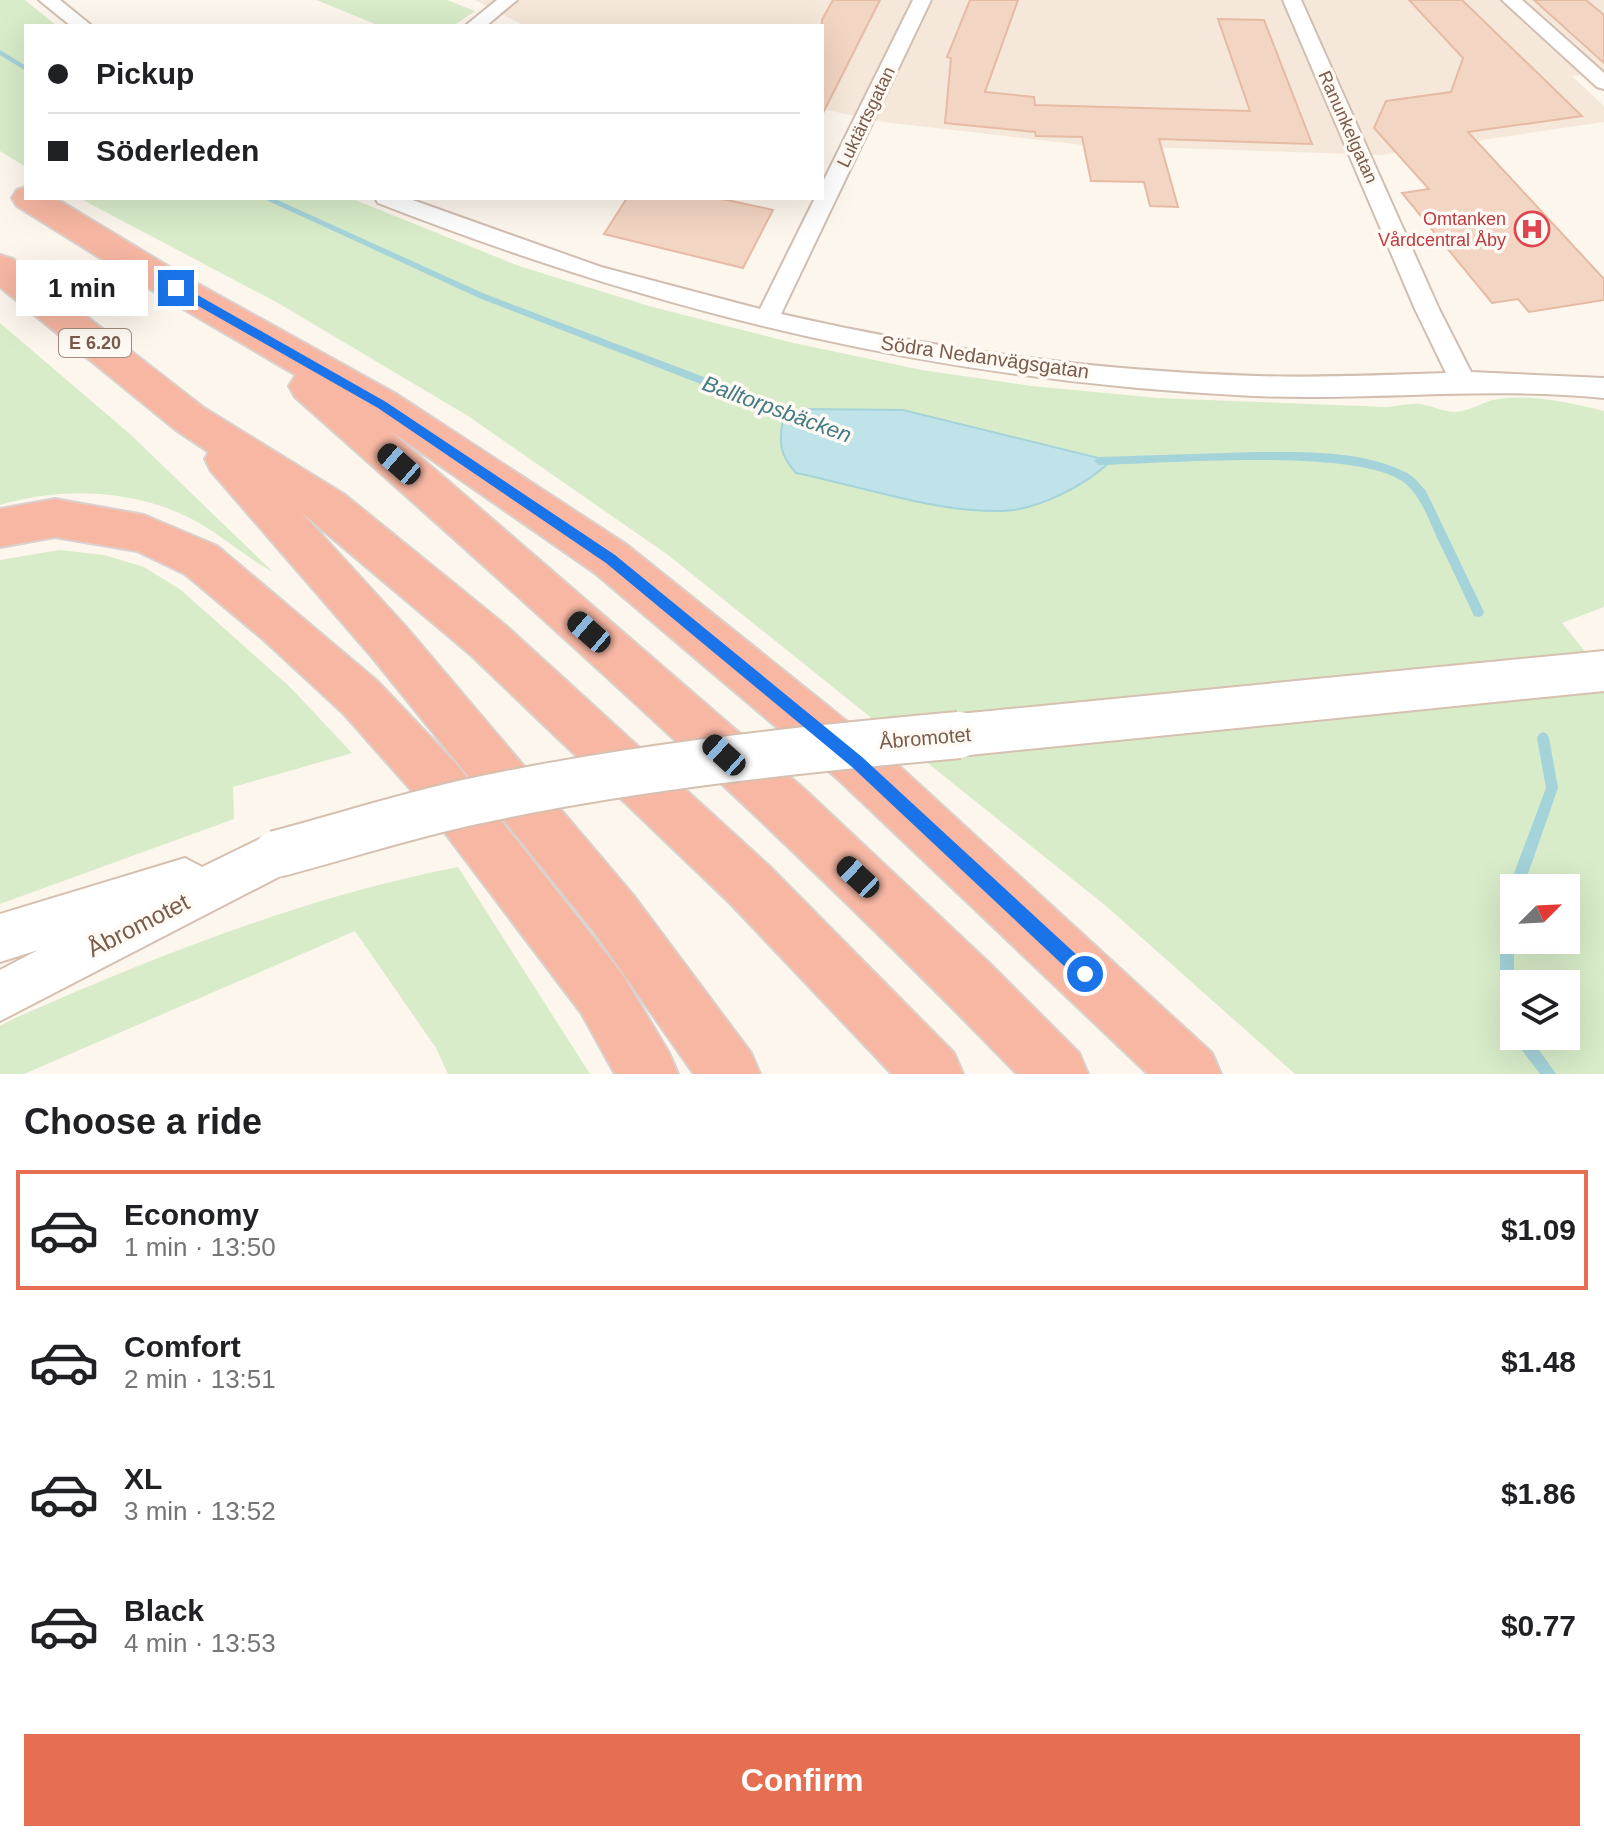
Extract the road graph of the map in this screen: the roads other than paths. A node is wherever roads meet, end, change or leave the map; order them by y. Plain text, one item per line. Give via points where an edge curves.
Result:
1 (48, 0) edge
2 (508, 0) edge
3 (922, 0) edge
4 (1292, 0) edge
5 (1511, 0) edge
6 (80, 24) edge
7 (477, 24) edge
8 (1604, 83) edge
9 (0, 180) edge
10 (24, 195) edge
11 (32, 200) edge
12 (391, 200) edge
13 (0, 268) edge
14 (767, 319) junction
15 (238, 324) junction
16 (1464, 384) junction
17 (1604, 388) edge
18 (190, 419) junction
19 (0, 528) edge
20 (1597, 667) edge
21 (276, 854) junction
22 (0, 938) edge
23 (602, 994) junction
24 (0, 996) edge
25 (1149, 1032) junction
26 (648, 1074) edge
27 (730, 1074) edge
28 (933, 1074) edge
29 (1058, 1074) edge
30 (1191, 1074) edge
31 (1206, 1074) edge

1 - 6 street
2 - 7 street
3 - 14 street, Luktärtsgatan
4 - 16 street, Ranunkelgatan
5 - 8 street
9 - 10 highway
11 - 15 highway
12 - 14 street, Södra Nedanvägsgatan via 615,279
13 - 18 highway, E 6.20
14 - 16 street, Södra Nedanvägsgatan via 923,351 1144,380 1256,386
15 - 25 highway via 382,405 611,559 857,762
15 - 29 highway via 814,836
16 - 17 street, Södra Nedanvägsgatan
18 - 27 highway via 389,642 614,914
18 - 28 highway via 330,508 488,640 750,885
19 - 23 highway via 55,518 105,525 144,534 201,560 370,708 439,783
20 - 21 main road, Åbromotet, bridge via 759,754 467,803
21 - 22 main road, Åbromotet
21 - 24 main road, Åbromotet
23 - 26 highway
23 - 27 highway
25 - 30 highway
25 - 31 highway

